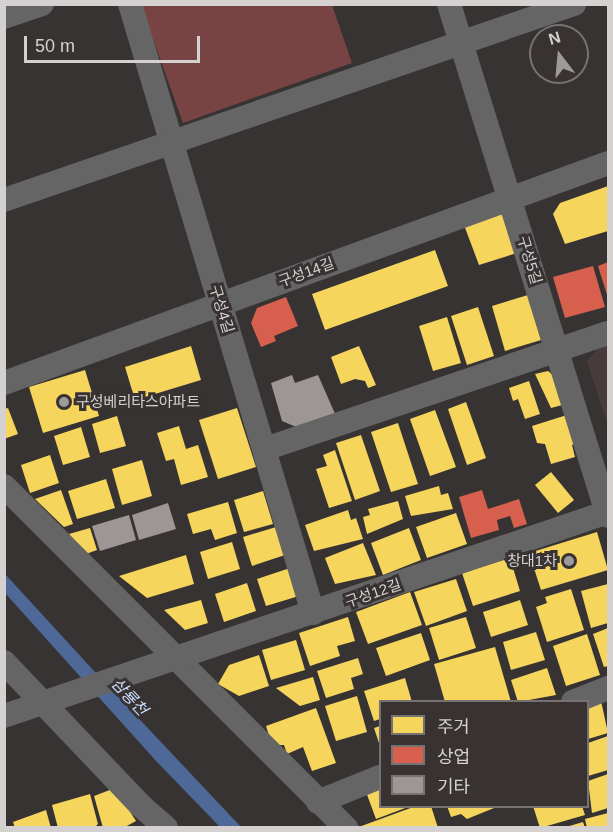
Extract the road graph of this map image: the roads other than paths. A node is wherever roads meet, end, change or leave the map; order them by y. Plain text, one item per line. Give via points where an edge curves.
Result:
1 (42, 4) edge
2 (130, 4) edge
3 (449, 4) edge
4 (574, 4) edge
5 (4, 17) edge
6 (461, 44) junction
7 (171, 141) junction
8 (609, 163) edge
9 (511, 198) junction
10 (4, 200) edge
11 (220, 302) junction
12 (609, 333) edge
13 (558, 350) junction
14 (4, 383) edge
15 (266, 449) junction
16 (4, 486) edge
17 (608, 513) edge
18 (313, 613) junction
19 (176, 659) junction
20 (4, 662) edge
21 (609, 688) edge
22 (578, 700) edge
23 (49, 701) junction
24 (4, 716) edge
25 (379, 778) edge
26 (318, 802) junction
27 (166, 828) edge
28 (346, 828) edge

1 - 5 street
2 - 7 street, 구성4길
3 - 6 street, 구성5길
4 - 6 street
6 - 7 street
6 - 9 street, 구성5길
7 - 10 street
7 - 11 street, 구성4길
8 - 9 street, 구성14길
9 - 11 street, 구성14길
9 - 13 street, 구성5길
11 - 14 street, 구성14길
11 - 15 street, 구성4길
12 - 13 street
13 - 15 street
13 - 17 street, 구성5길
15 - 18 street, 구성4길
16 - 19 street
17 - 18 street, 구성12길
18 - 19 street, 구성12길
19 - 23 street, 구성12길
19 - 26 street
20 - 23 street
21 - 22 street
23 - 24 street
23 - 27 street via 141,806
25 - 26 street
26 - 28 street

